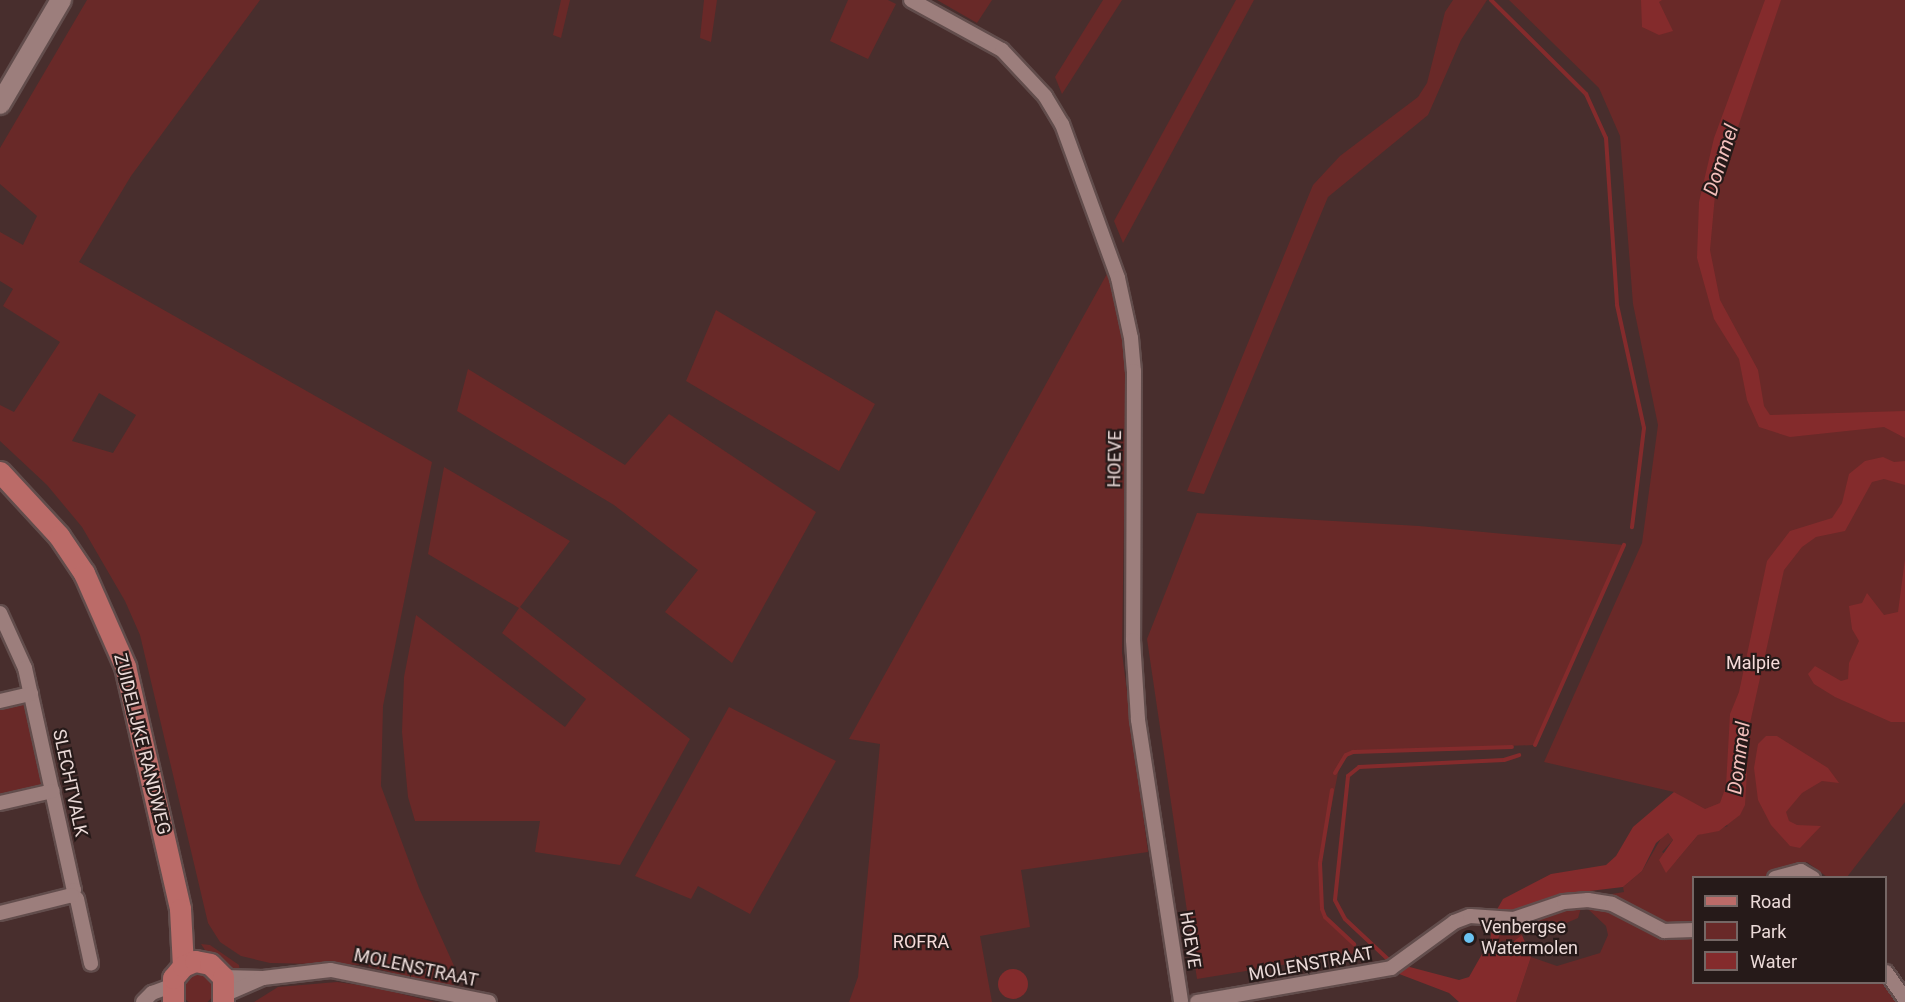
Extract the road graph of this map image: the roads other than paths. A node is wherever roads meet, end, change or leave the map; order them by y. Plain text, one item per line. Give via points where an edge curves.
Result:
1 (61, 0) edge
2 (911, 0) edge
3 (0, 104) edge
4 (0, 472) edge
5 (0, 613) edge
6 (31, 694) junction
7 (0, 701) edge
8 (53, 791) junction
9 (0, 803) edge
10 (1782, 876) edge
11 (1810, 876) edge
12 (72, 895) junction
13 (0, 913) edge
14 (1692, 930) edge
15 (91, 963) dead end
16 (192, 964) junction
17 (1887, 973) edge
18 (224, 991) edge
19 (172, 994) edge
20 (1905, 999) edge
21 (143, 1002) edge
22 (489, 1002) edge
23 (1181, 1002) edge
24 (1197, 1002) edge

1 - 3 main road
2 - 23 street, HOEVE via 1002,50 1045,96 1062,124 1118,278 1134,371 1133,640 1138,720
4 - 16 main road, ZUIDELIJKE RANDWEG via 59,536 84,573 108,622 139,719
5 - 6 street, SLECHTVALK via 20,653
6 - 7 street
6 - 8 street, SLECHTVALK
8 - 9 street
8 - 12 street, SLECHTVALK
10 - 11 street via 1801,871
12 - 13 street
12 - 15 street, SLECHTVALK via 77,899
14 - 24 street, MOLENSTRAAT via 1664,931 1612,904 1588,900 1499,918 1470,916 1454,922 1396,965
16 - 18 main road via 218,969
16 - 19 main road
17 - 20 street
18 - 22 street, MOLENSTRAAT via 263,978 331,970
19 - 21 street via 152,993

